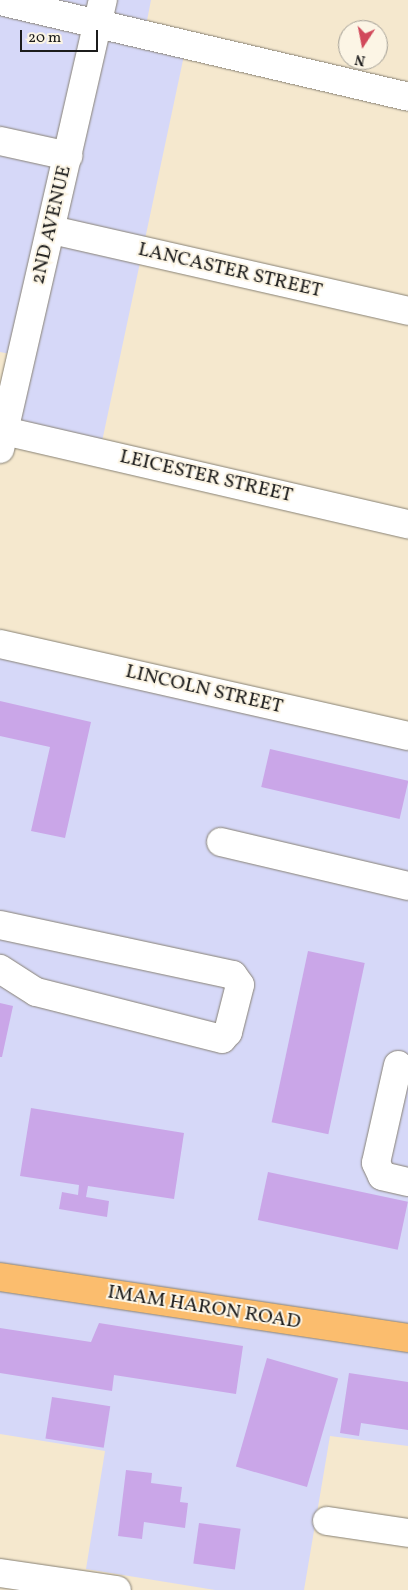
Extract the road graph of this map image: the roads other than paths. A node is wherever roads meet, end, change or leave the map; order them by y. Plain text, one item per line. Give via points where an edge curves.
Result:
1 (103, 0) edge
2 (0, 1) edge
3 (97, 27) junction
4 (408, 97) edge
5 (0, 141) edge
6 (68, 156) junction
7 (52, 230) junction
8 (408, 311) edge
9 (11, 354) edge
10 (2, 440) edge
11 (408, 524) edge
12 (0, 644) edge
13 (408, 736) edge
14 (221, 842) dead end
15 (408, 886) edge
16 (0, 925) edge
17 (0, 969) edge
18 (398, 1065) dead end
19 (408, 1182) edge
20 (0, 1277) edge
21 (408, 1338) edge
22 (327, 1521) dead end
23 (408, 1533) edge
24 (0, 1573) edge
25 (116, 1590) edge

1 - 3 street, 2ND AVENUE
2 - 3 street
3 - 4 street
3 - 6 street, 2ND AVENUE
5 - 6 street
6 - 7 street, 2ND AVENUE
7 - 8 street, LANCASTER STREET
7 - 9 street, 2ND AVENUE
9 - 10 street, 2ND AVENUE
10 - 11 street, LEICESTER STREET
12 - 13 street, LINCOLN STREET
14 - 15 street
16 - 17 street via 233,975 240,985 228,1032 222,1039 36,992
18 - 19 street via 376,1163 382,1176
20 - 21 main road, IMAM HARON ROAD
22 - 23 street
24 - 25 street

